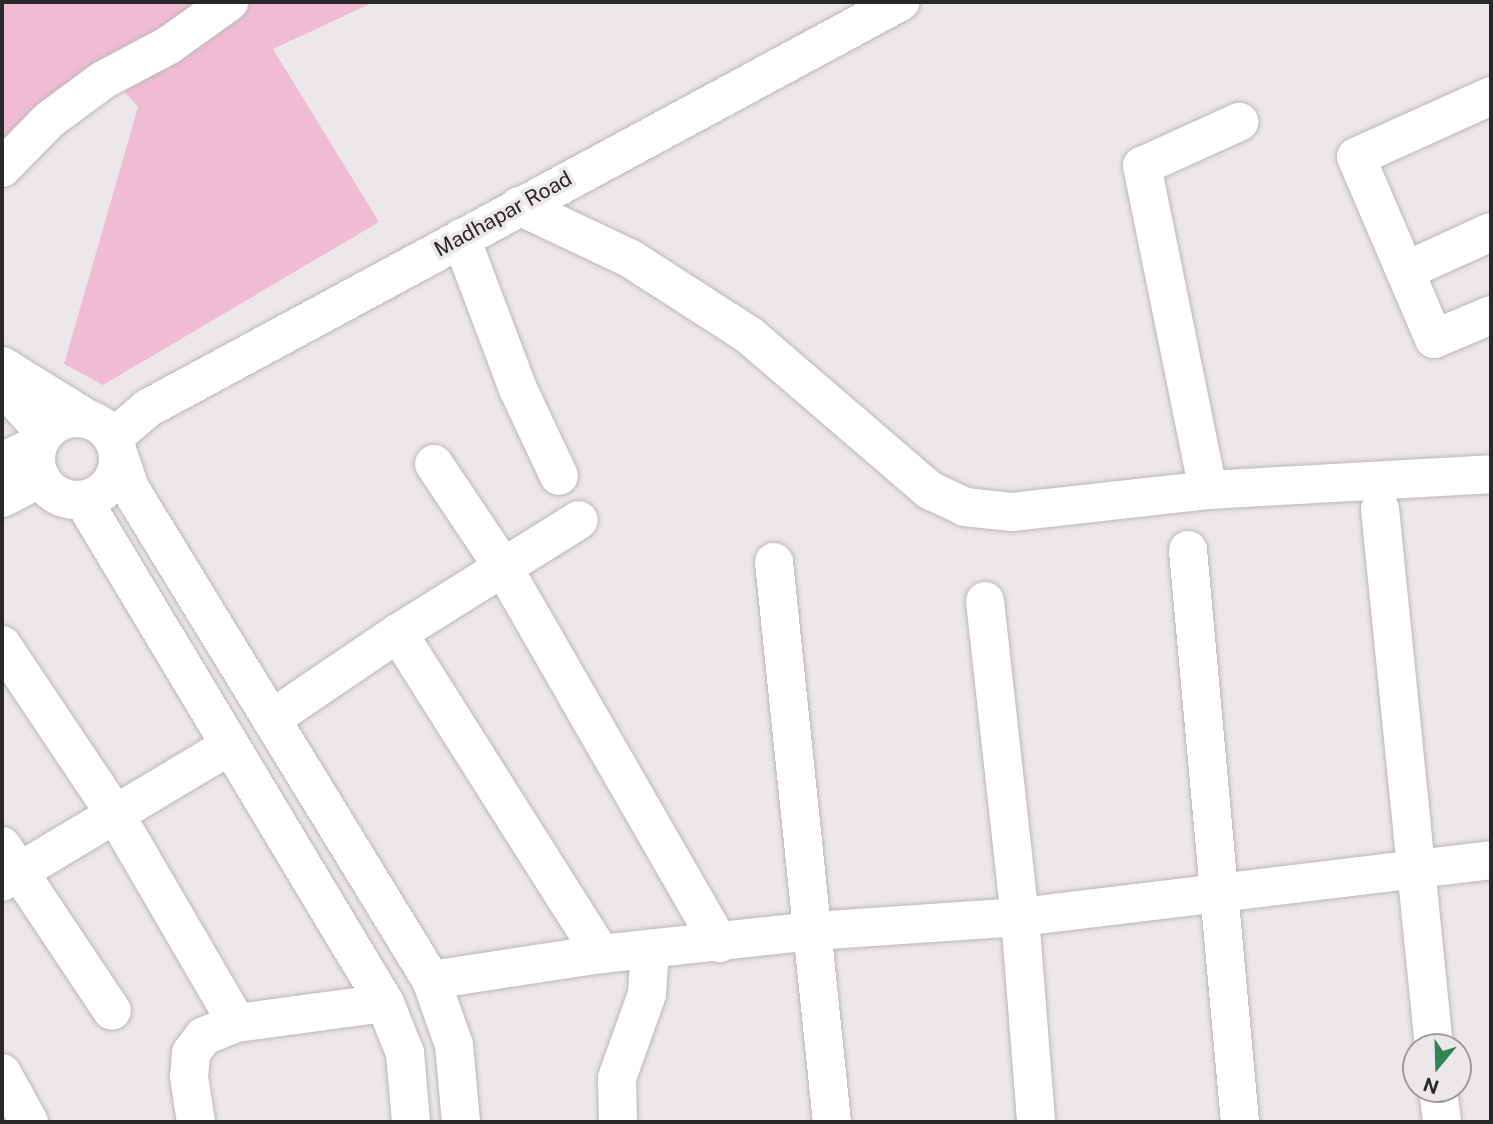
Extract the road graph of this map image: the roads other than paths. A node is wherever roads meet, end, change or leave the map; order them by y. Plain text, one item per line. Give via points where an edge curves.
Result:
1 (229, 2) edge
2 (900, 2) edge
3 (1491, 96) edge
4 (1239, 122) dead end
5 (2, 167) edge
6 (519, 206) junction
7 (1491, 232) edge
8 (461, 238) junction
9 (1405, 271) junction
10 (1491, 315) edge
11 (2, 366) edge
12 (2, 385) edge
13 (106, 434) junction
14 (41, 452) junction
15 (2, 462) edge
16 (434, 464) dead end
17 (1491, 474) edge
18 (559, 476) dead end
19 (1208, 490) junction
20 (2, 498) edge
21 (83, 500) junction
22 (1380, 509) dead end
23 (579, 520) dead end
24 (1188, 550) dead end
25 (774, 562) dead end
26 (503, 567) junction
27 (985, 601) dead end
28 (398, 633) junction
29 (2, 645) edge
30 (271, 719) junction
31 (229, 746) junction
32 (114, 812) junction
33 (1491, 860) edge
34 (7, 867) edge
35 (1416, 869) junction
36 (1220, 893) junction
37 (1020, 917) junction
38 (814, 931) junction
39 (719, 943) junction
40 (650, 949) junction
41 (601, 954) junction
42 (431, 980) junction
43 (385, 1003) junction
44 (112, 1011) dead end
45 (237, 1023) junction
46 (1433, 1033) edge
47 (2, 1073) edge
48 (1440, 1103) edge
49 (29, 1122) edge
50 (196, 1122) edge
51 (411, 1122) edge
52 (461, 1122) edge
53 (618, 1122) edge
54 (832, 1122) edge
55 (1036, 1122) edge
56 (1240, 1122) edge
57 (1442, 1122) edge

1 - 5 street via 169,45 103,80 49,120
2 - 6 street, Madhapar Road
3 - 9 street via 1356,157
4 - 19 street via 1142,166
6 - 8 street, Madhapar Road
6 - 19 street via 631,260 749,335 929,490 965,507 1012,512
7 - 9 street
8 - 13 street, Madhapar Road
8 - 18 street via 518,389
9 - 10 street via 1434,339
11 - 13 street
12 - 14 street
13 - 14 street via 65,421
13 - 21 street via 111,484
13 - 30 street via 131,489
14 - 15 street
14 - 20 street
14 - 21 street via 66,499
16 - 26 street
17 - 19 street
21 - 31 street
22 - 35 street
23 - 26 street
24 - 36 street
25 - 38 street
26 - 28 street
26 - 39 street
27 - 37 street
28 - 30 street
28 - 41 street
29 - 32 street
30 - 42 street
31 - 32 street
31 - 43 street
32 - 34 street
32 - 45 street
33 - 35 street
34 - 44 street
35 - 36 street
35 - 46 street
36 - 37 street
36 - 56 street
37 - 38 street
37 - 55 street
38 - 39 street
38 - 54 street
39 - 40 street
40 - 41 street
40 - 53 street via 647,994 617,1078
41 - 42 street
42 - 52 street via 454,1045
43 - 45 street
43 - 51 street via 405,1053
45 - 50 street via 204,1036 191,1053 189,1077
47 - 49 street
48 - 57 street

